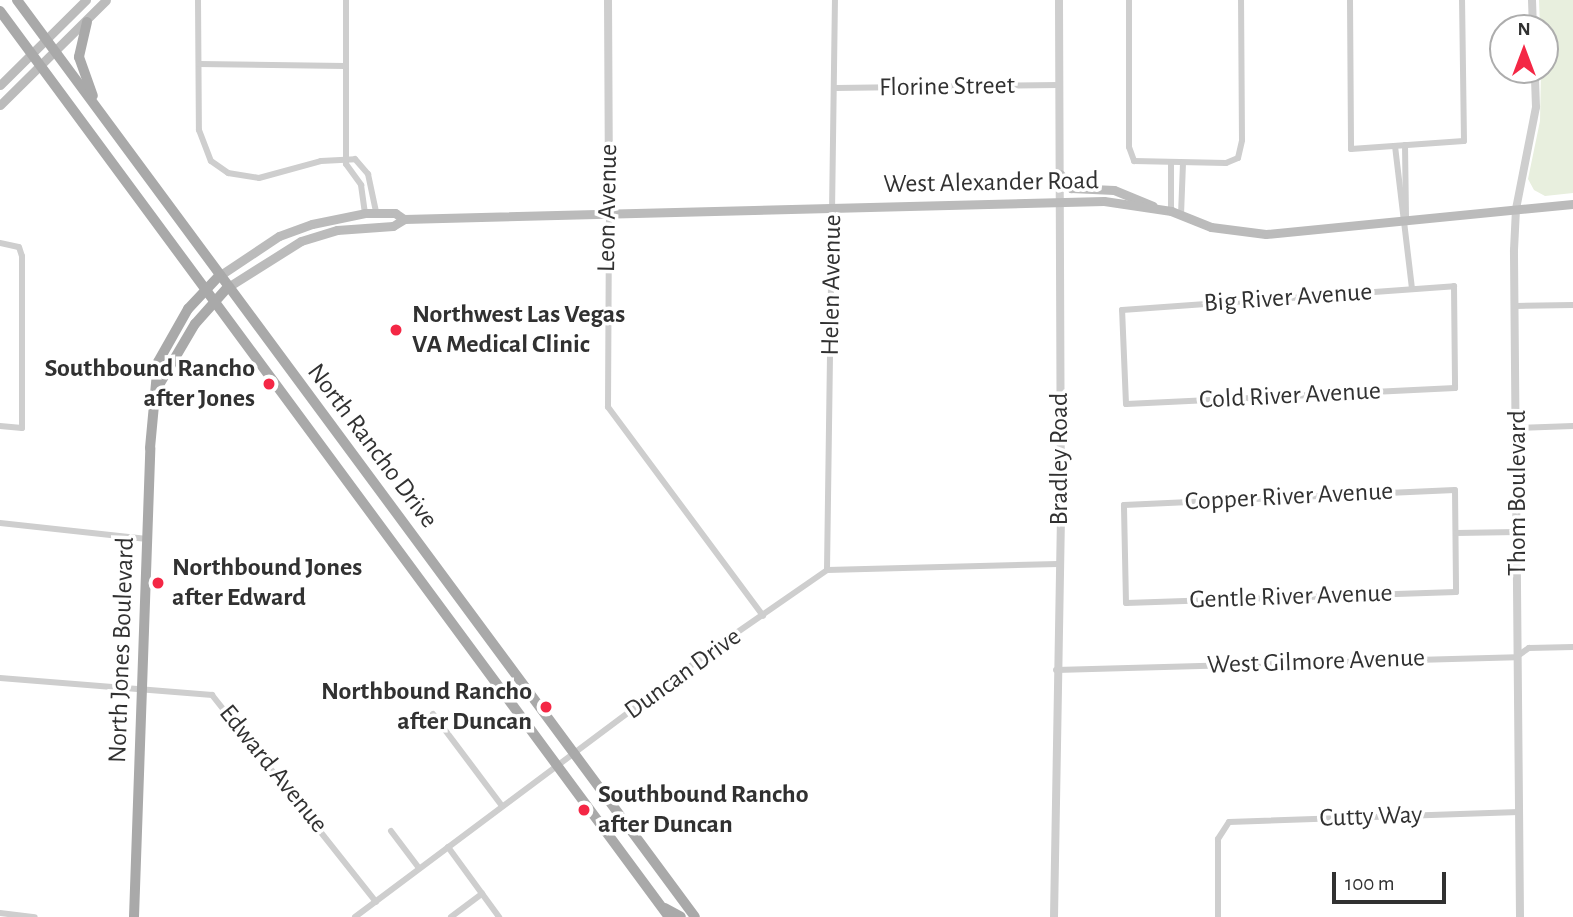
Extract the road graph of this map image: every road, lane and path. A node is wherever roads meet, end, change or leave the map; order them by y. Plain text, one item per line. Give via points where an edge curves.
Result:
1 (17, 0) edge
2 (86, 0) edge
3 (106, 0) edge
4 (198, 0) edge
5 (346, 0) edge
6 (608, 0) edge
7 (835, 0) edge
8 (1059, 0) edge
9 (1129, 0) edge
10 (1241, 0) edge
11 (1350, 0) edge
12 (1462, 0) edge
13 (0, 11) edge
14 (87, 22) junction
15 (46, 40) junction
16 (54, 51) junction
17 (32, 54) junction
18 (199, 64) junction
19 (40, 65) junction
20 (345, 66) junction
21 (1535, 84) edge
22 (0, 85) edge
23 (1059, 85) junction
24 (836, 88) junction
25 (0, 105) edge
26 (102, 116) junction
27 (1405, 145) junction
28 (1395, 146) junction
29 (346, 161) junction
30 (1171, 162) junction
31 (1183, 163) junction
32 (1059, 174) junction
33 (1060, 203) junction
34 (1573, 204) edge
35 (832, 208) junction
36 (1158, 209) junction
37 (1516, 209) junction
38 (1171, 211) junction
39 (365, 213) junction
40 (376, 213) junction
41 (1181, 215) junction
42 (609, 217) junction
43 (404, 219) junction
44 (1406, 220) junction
45 (0, 243) edge
46 (219, 275) junction
47 (205, 287) junction
48 (228, 287) junction
49 (1412, 289) junction
50 (214, 299) junction
51 (1573, 304) edge
52 (1516, 306) junction
53 (159, 385) junction
54 (1454, 388) joint
55 (1126, 404) joint
56 (0, 426) edge
57 (1573, 426) edge
58 (1518, 428) junction
59 (0, 523) edge
60 (1456, 533) junction
61 (1518, 533) junction
62 (147, 539) junction
63 (1058, 564) junction
64 (827, 570) junction
65 (1126, 603) joint
66 (762, 616) junction
67 (1573, 647) edge
68 (1516, 657) junction
69 (1056, 670) junction
70 (0, 678) edge
71 (141, 692) junction
72 (433, 714) dead end
73 (574, 754) junction
74 (558, 766) junction
75 (502, 806) junction
76 (1519, 812) junction
77 (391, 831) dead end
78 (448, 847) junction
79 (419, 868) junction
80 (482, 894) junction
81 (376, 902) junction
82 (661, 906) junction
83 (0, 913) edge
84 (366, 915) edge
85 (35, 917) edge
86 (134, 917) edge
87 (355, 917) edge
88 (451, 917) edge
89 (499, 917) edge
90 (669, 917) edge
91 (681, 917) edge
92 (695, 917) edge
93 (1054, 917) edge
94 (1218, 917) edge
95 (1520, 917) edge

1 - 15 main road, North Rancho Drive
2 - 15 main road
3 - 14 main road
4 - 18 street
5 - 20 street
6 - 42 street, Leon Avenue
7 - 24 street, Helen Avenue
8 - 23 street, Bradley Road
9 - 30 street via 1129,148 1134,161
10 - 31 street via 1242,140 1238,158 1226,163
11 - 28 street via 1351,149
12 - 27 street via 1464,141
13 - 17 main road, North Rancho Drive
14 - 16 main road
14 - 26 main road via 79,57
15 - 16 main road, North Rancho Drive
15 - 17 main road
16 - 19 main road
16 - 26 main road, North Rancho Drive
17 - 19 main road, North Rancho Drive
17 - 22 main road
18 - 20 street
18 - 29 street via 199,130 211,161 228,173 259,178 321,161
19 - 25 main road
19 - 47 main road, North Rancho Drive
20 - 29 street
21 - 37 street, Thom Boulevard via 1536,107
23 - 24 street, Florine Street
23 - 32 street, Bradley Road
24 - 35 street, Helen Avenue
26 - 46 main road, North Rancho Drive
27 - 28 street
27 - 44 street via 1410,204
28 - 44 street via 1400,205
29 - 39 street via 361,185
29 - 40 street via 355,159 368,174
30 - 31 street
30 - 38 street
31 - 41 street
32 - 33 street, Bradley Road
32 - 36 main road via 1071,188 1114,190 1140,197
33 - 35 main road, West Alexander Road
33 - 36 main road, West Alexander Road via 1130,203
33 - 63 street, Bradley Road
34 - 37 main road, West Alexander Road
35 - 42 main road, West Alexander Road
35 - 64 street, Helen Avenue
36 - 38 main road, West Alexander Road
37 - 44 main road, West Alexander Road
37 - 52 street, Thom Boulevard
38 - 41 main road, West Alexander Road
39 - 40 main road, West Alexander Road
39 - 46 main road, West Alexander Road via 278,236
40 - 43 main road, West Alexander Road via 395,213
41 - 44 main road, West Alexander Road via 1211,227 1266,234
42 - 43 main road, West Alexander Road
42 - 66 street, Leon Avenue via 608,407
43 - 48 main road, West Alexander Road via 393,226 337,230 301,241
44 - 49 street
45 - 56 street via 19,247 22,428
46 - 47 main road, North Jones Boulevard
46 - 48 main road, North Rancho Drive
47 - 50 main road, North Rancho Drive
47 - 53 main road, North Jones Boulevard via 171,333 158,362
48 - 50 main road, North Jones Boulevard
48 - 73 main road, North Rancho Drive
49 - 54 street, Big River Avenue via 1454,286
49 - 55 street, Big River Avenue via 1122,310
50 - 53 main road, North Jones Boulevard
50 - 74 main road, North Rancho Drive
51 - 52 street
52 - 58 street, Thom Boulevard
53 - 62 main road, North Jones Boulevard via 150,448
54 - 55 street, Cold River Avenue
57 - 58 street
58 - 61 street, Thom Boulevard
59 - 62 street
60 - 61 street
60 - 65 street, Gentle River Avenue via 1456,592
60 - 65 street, Copper River Avenue via 1455,490 1124,505
61 - 68 street, Thom Boulevard
62 - 71 main road, North Jones Boulevard
63 - 64 street
63 - 69 street, Bradley Road
64 - 66 street, Duncan Drive
66 - 73 street, Duncan Drive
67 - 68 street, West Gilmore Avenue via 1529,648
68 - 69 street, West Gilmore Avenue
68 - 76 street, Thom Boulevard
69 - 93 street, Bradley Road
70 - 71 street
71 - 81 street, Edward Avenue via 212,695
71 - 86 main road, North Jones Boulevard
72 - 75 street
73 - 74 street, Duncan Drive
73 - 92 main road, North Rancho Drive
74 - 75 street, Duncan Drive
74 - 82 main road, North Rancho Drive
75 - 78 street, Duncan Drive
76 - 94 street, Cutty Way via 1223,825 1218,839
76 - 95 street, Thom Boulevard
77 - 79 street
78 - 79 street, Duncan Drive
78 - 80 street
79 - 81 street, Duncan Drive
80 - 88 street
80 - 89 street
81 - 84 street, Duncan Drive
82 - 90 main road, North Rancho Drive
82 - 91 main road
83 - 85 street
84 - 87 street, Duncan Drive

